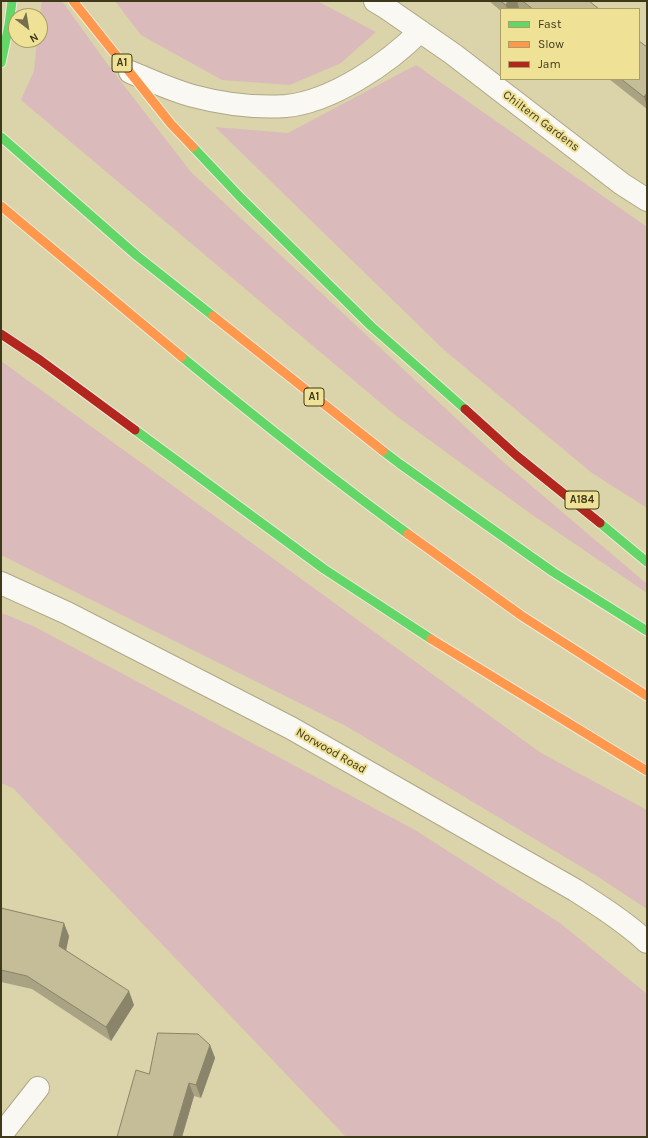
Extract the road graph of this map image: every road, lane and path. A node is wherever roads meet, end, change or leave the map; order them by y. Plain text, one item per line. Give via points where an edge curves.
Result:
1 (12, 1) edge
2 (73, 1) edge
3 (375, 1) edge
4 (420, 32) junction
5 (1, 63) edge
6 (130, 72) junction
7 (1, 136) edge
8 (647, 200) edge
9 (1, 206) edge
10 (1, 334) edge
11 (517, 456) junction
12 (608, 518) dead end
13 (647, 562) edge
14 (1, 584) edge
15 (647, 631) edge
16 (647, 696) edge
17 (625, 757) junction
18 (647, 766) edge
19 (647, 770) edge
20 (647, 942) edge
21 (38, 1088) dead end
22 (1, 1135) edge

1 - 5 highway
2 - 6 highway, A1
3 - 4 street, Chiltern Gardens
4 - 6 street via 382,64 350,84 317,99 288,106 226,103 192,95
4 - 8 street, Chiltern Gardens via 454,54 622,184
6 - 11 highway, A1 via 171,124 242,199 371,326
7 - 15 highway, A1 via 136,255 400,464 553,572
9 - 16 highway via 222,390 371,507 522,616
10 - 17 highway via 324,569 441,646
11 - 12 highway, A184
11 - 13 highway, A1
14 - 20 street, Norwood Road via 67,613 291,728 575,890
17 - 18 highway
17 - 19 highway
21 - 22 street

